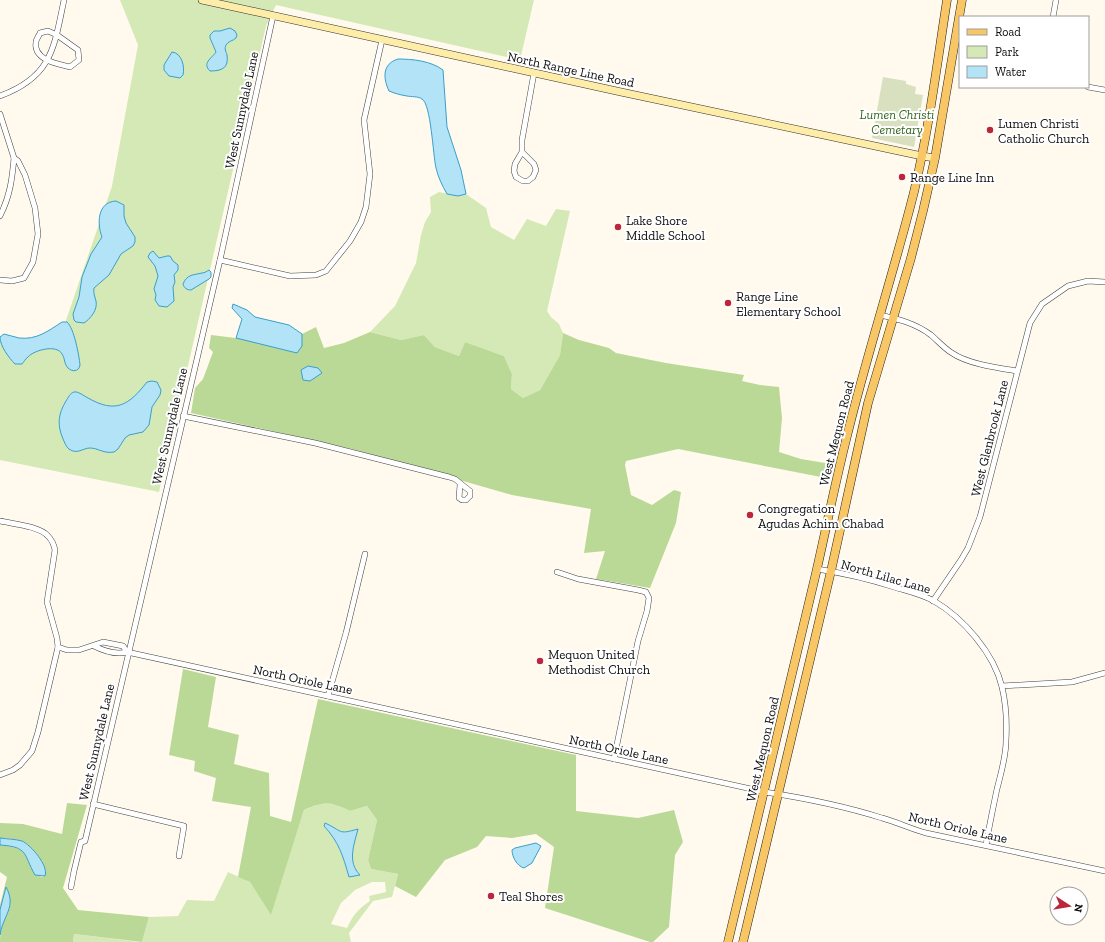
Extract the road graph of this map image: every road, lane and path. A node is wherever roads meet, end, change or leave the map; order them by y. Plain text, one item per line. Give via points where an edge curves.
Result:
1 (64, 0) edge
2 (202, 0) edge
3 (947, 0) edge
4 (962, 0) edge
5 (1056, 0) edge
6 (273, 16) junction
7 (959, 16) edge
8 (1053, 16) edge
9 (959, 18) edge
10 (57, 35) junction
11 (382, 40) junction
12 (48, 61) junction
13 (534, 73) junction
14 (1089, 87) edge
15 (1105, 90) edge
16 (0, 96) edge
17 (0, 114) edge
18 (522, 152) junction
19 (922, 156) junction
20 (14, 158) junction
21 (935, 158) junction
22 (0, 216) edge
23 (220, 260) junction
24 (0, 280) edge
25 (1105, 282) edge
26 (880, 315) junction
27 (893, 318) junction
28 (1017, 371) junction
29 (183, 416) junction
30 (460, 485) dead end
31 (0, 521) edge
32 (365, 554) dead end
33 (817, 569) junction
34 (831, 571) junction
35 (557, 572) dead end
36 (933, 601) junction
37 (58, 647) junction
38 (128, 652) junction
39 (1105, 673) edge
40 (1002, 686) junction
41 (328, 696) junction
42 (614, 759) junction
43 (0, 775) edge
44 (764, 792) junction
45 (779, 794) junction
46 (93, 804) junction
47 (986, 845) junction
48 (178, 856) dead end
49 (1105, 871) edge
50 (71, 887) dead end
51 (728, 942) edge
52 (743, 942) edge

1 - 10 street
2 - 6 street, North Range Line Road
3 - 19 main road, West Mequon Road
4 - 7 main road, West Mequon Road
5 - 8 street
6 - 11 street, North Range Line Road
6 - 23 street, West Sunnydale Lane
9 - 21 main road, West Mequon Road
10 - 12 street
10 - 12 street via 48,31 40,33 36,43 38,52
10 - 12 street via 78,50 79,60 70,67
11 - 13 street, North Range Line Road
11 - 23 street via 364,120 370,174 366,207 350,241 326,271 316,275 290,276
12 - 16 street via 27,84
13 - 18 street
13 - 19 street, North Range Line Road
14 - 15 street
17 - 20 street
18 - 18 street via 514,171 516,177 528,181 536,170 534,164
19 - 21 street, North Range Line Road
19 - 26 main road, West Mequon Road
20 - 22 street via 9,194
20 - 24 street via 25,175 35,208 38,234 33,262 24,278
21 - 27 main road, West Mequon Road via 918,235
23 - 29 street, West Sunnydale Lane
25 - 28 street, West Glenbrook Lane via 1088,281 1068,286 1042,304 1030,323
26 - 27 street
26 - 33 main road, West Mequon Road via 856,401
27 - 28 street via 917,326 952,354 996,368
27 - 34 main road, West Mequon Road via 868,403
28 - 36 street, West Glenbrook Lane via 980,517 964,554
29 - 30 street via 315,443 449,477
29 - 38 street, West Sunnydale Lane
31 - 37 street via 42,531 53,543 55,550 46,602
32 - 41 street
33 - 34 street, North Lilac Lane
33 - 44 main road, West Mequon Road
34 - 36 street, North Lilac Lane via 906,590
34 - 45 main road, West Mequon Road
35 - 42 street via 578,579 646,592 649,598
36 - 40 street, North Lilac Lane via 961,621 979,641
37 - 38 street, North Oriole Lane via 79,650 94,646 121,654
37 - 43 street via 32,751 20,765
38 - 41 street, North Oriole Lane
38 - 46 street, West Sunnydale Lane
39 - 40 street via 1072,682
40 - 47 street, North Lilac Lane via 1006,714 1006,743
41 - 42 street, North Oriole Lane
42 - 44 street, North Oriole Lane
44 - 45 street, North Oriole Lane
44 - 51 main road, West Mequon Road
45 - 47 street, North Oriole Lane
45 - 52 main road, West Mequon Road
46 - 48 street via 184,826
46 - 50 street, West Sunnydale Lane
47 - 49 street, North Oriole Lane

